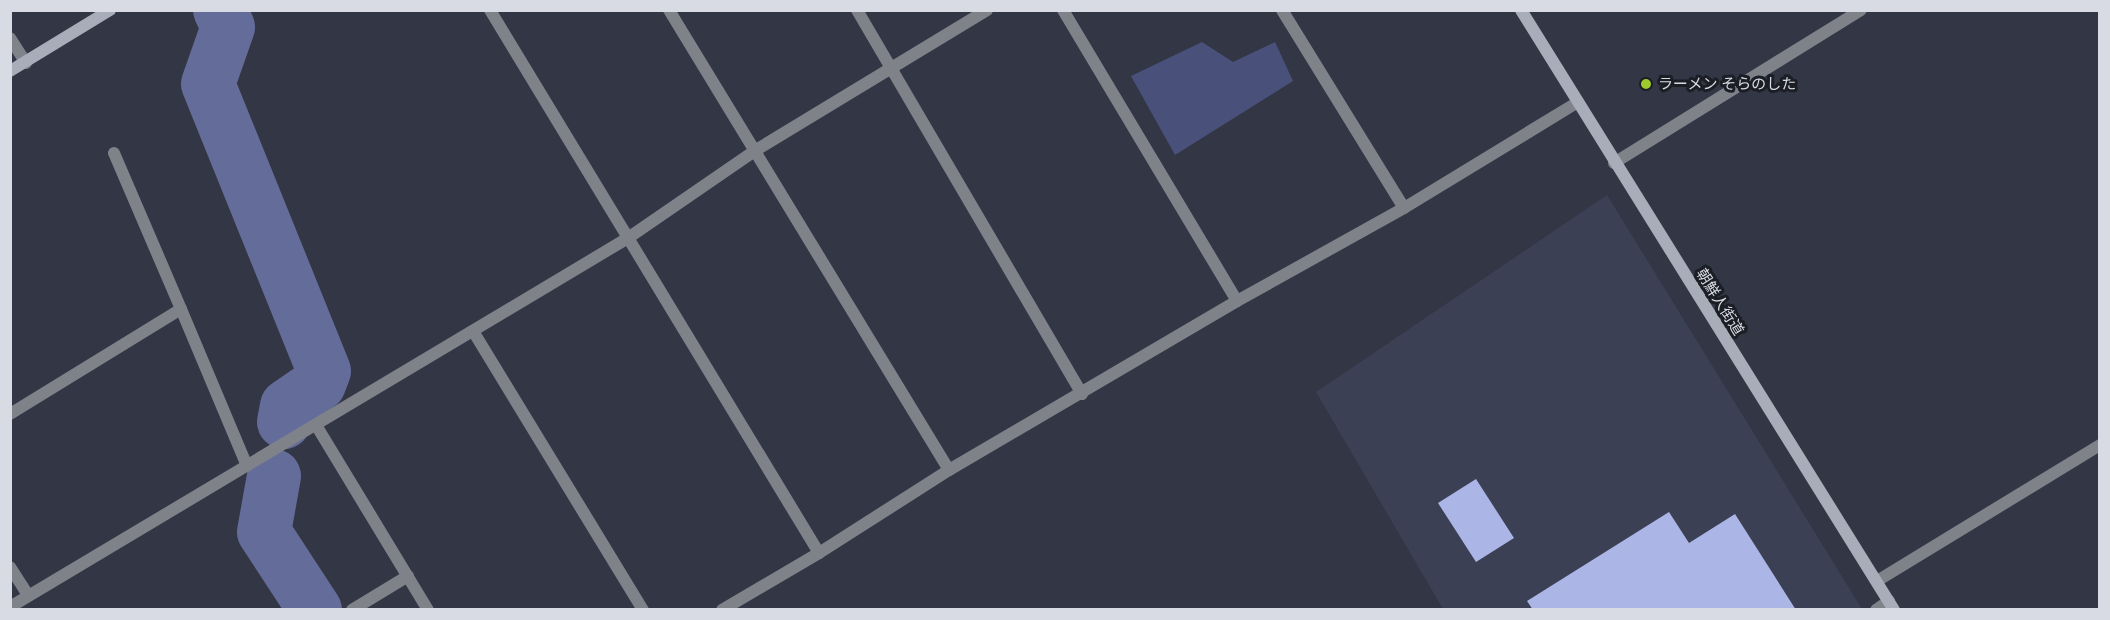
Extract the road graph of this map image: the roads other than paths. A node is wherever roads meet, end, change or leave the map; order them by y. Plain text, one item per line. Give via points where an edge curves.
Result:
1 (110, 10) edge
2 (490, 10) edge
3 (669, 10) edge
4 (857, 10) edge
5 (987, 10) edge
6 (1063, 10) edge
7 (1282, 10) edge
8 (1521, 10) edge
9 (1861, 10) edge
10 (1846, 14) edge
11 (10, 38) edge
12 (26, 63) junction
13 (892, 70) junction
14 (10, 71) edge
15 (1578, 102) junction
16 (756, 150) junction
17 (114, 153) dead end
18 (1614, 163) junction
19 (1404, 208) junction
20 (628, 238) junction
21 (1237, 301) junction
22 (181, 309) junction
23 (473, 331) junction
24 (1082, 394) junction
25 (10, 414) edge
26 (316, 425) junction
27 (2100, 445) edge
28 (246, 466) junction
29 (949, 470) junction
30 (819, 553) junction
31 (10, 567) edge
32 (408, 576) junction
33 (1876, 581) junction
34 (28, 596) junction
35 (1892, 605) edge
36 (10, 606) edge
37 (352, 609) edge
38 (428, 609) edge
39 (643, 609) edge
40 (722, 609) edge
41 (1876, 609) edge

1 - 12 street
2 - 20 street
3 - 16 street
4 - 13 street
5 - 13 street
6 - 21 street
7 - 19 street
8 - 15 street, 朝鮮人街道
9 - 10 street
10 - 18 street
11 - 12 street
12 - 14 street
13 - 16 street
13 - 24 street
15 - 18 street, 朝鮮人街道
15 - 19 street
16 - 20 street
16 - 29 street
17 - 22 street
18 - 33 street, 朝鮮人街道
19 - 21 street
20 - 23 street
20 - 30 street
21 - 24 street
22 - 25 street
22 - 28 street
23 - 26 street
23 - 39 street
24 - 29 street
26 - 28 street
26 - 32 street
27 - 33 street
28 - 34 street
29 - 30 street
30 - 40 street
31 - 34 street
32 - 37 street
32 - 38 street
33 - 35 street, 朝鮮人街道
34 - 36 street
35 - 41 street

